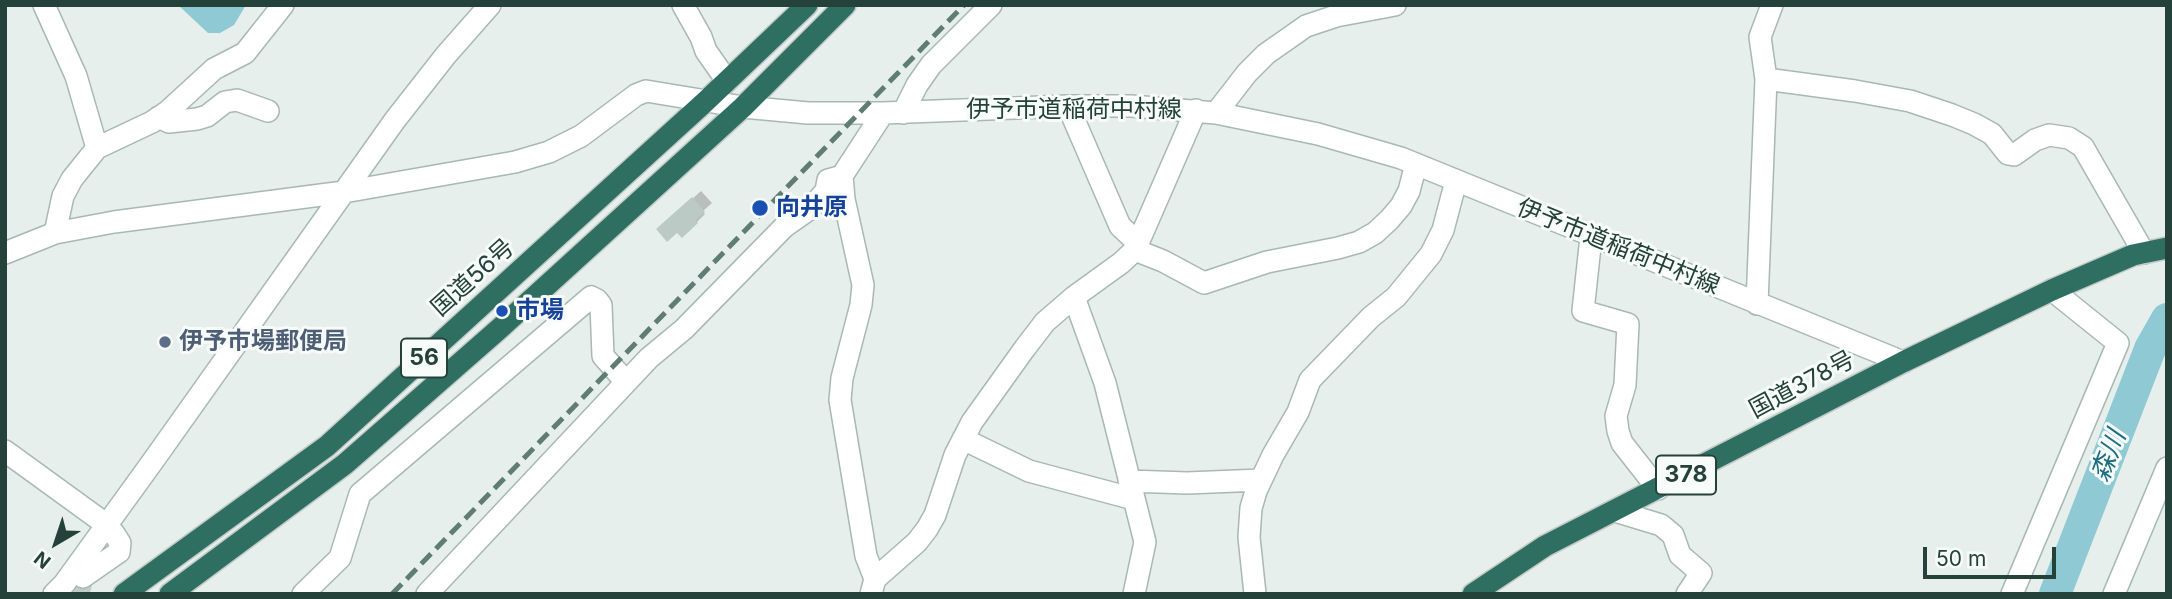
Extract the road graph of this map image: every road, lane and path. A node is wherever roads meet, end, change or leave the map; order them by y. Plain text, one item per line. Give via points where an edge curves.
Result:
1 (44, 5) edge
2 (283, 5) edge
3 (490, 5) edge
4 (683, 5) edge
5 (807, 5) edge
6 (845, 5) edge
7 (990, 5) edge
8 (1395, 5) edge
9 (1772, 5) edge
10 (1766, 79) junction
11 (727, 81) junction
12 (706, 101) junction
13 (1068, 106) junction
14 (743, 107) junction
15 (268, 111) dead end
16 (1206, 112) junction
17 (893, 113) junction
18 (159, 117) junction
19 (97, 148) junction
20 (1416, 164) junction
21 (842, 176) junction
22 (1456, 181) junction
23 (344, 192) junction
24 (55, 233) junction
25 (1591, 237) junction
26 (1136, 246) junction
27 (2167, 248) edge
28 (5, 253) edge
29 (2144, 253) junction
30 (2052, 290) junction
31 (1074, 297) junction
32 (1757, 304) junction
33 (1903, 362) junction
34 (626, 382) junction
35 (963, 439) junction
36 (5, 451) edge
37 (2167, 468) edge
38 (1261, 480) junction
39 (1658, 489) junction
40 (1132, 490) junction
41 (1615, 511) junction
42 (107, 525) junction
43 (83, 577) tunnel mouth
44 (873, 586) edge
45 (54, 594) edge
46 (124, 594) edge
47 (170, 594) edge
48 (303, 594) edge
49 (427, 594) edge
50 (1134, 594) edge
51 (1255, 594) edge
52 (1474, 594) edge
53 (1687, 594) edge
54 (2012, 594) edge
55 (2114, 594) edge

1 - 19 street via 76,76
2 - 18 street via 251,47 214,69
3 - 23 street via 395,120
4 - 11 street
5 - 11 highway, 国道56号 / 56
6 - 14 highway, 56
7 - 17 street via 931,65
8 - 16 street via 1306,26 1266,54
9 - 10 street via 1760,37
10 - 29 street via 1910,101 1974,124 1992,134 2008,154 2049,135 2069,138 2083,147
10 - 32 street
11 - 12 highway, 国道56号 / 56
12 - 14 street, 伊予市道稲荷中村線
12 - 23 street, 伊予市道稲荷中村線 via 646,91 549,152
12 - 46 highway, 国道56号 / 56 via 327,446
13 - 16 street, 伊予市道稲荷中村線
13 - 17 street, 伊予市道稲荷中村線
13 - 26 street via 1120,226
14 - 17 street, 伊予市道稲荷中村線
14 - 47 highway, 56 via 345,464
15 - 18 street via 237,100 197,119 169,122
16 - 20 street, 伊予市道稲荷中村線 via 1318,134
16 - 26 street
17 - 21 street
18 - 19 street
19 - 24 street via 63,196
20 - 22 street, 伊予市道稲荷中村線
20 - 26 street via 1401,206 1375,233 1359,242 1267,262 1204,283
21 - 34 street via 828,180 826,191 811,208 784,227
21 - 44 street via 863,285 840,400
22 - 25 street, 伊予市道稲荷中村線
22 - 38 street via 1443,230 1431,254 1396,297 1310,380
23 - 24 street, 伊予市道稲荷中村線
23 - 42 street
24 - 28 street, 伊予市道稲荷中村線
25 - 32 street, 伊予市道稲荷中村線
25 - 39 street via 1583,311 1628,324 1618,431 1622,443
26 - 31 street via 1121,263
27 - 29 highway, 国道378号 / 378
29 - 30 highway, 国道378号 / 378
30 - 33 highway, 国道378号 / 378
30 - 54 street via 2118,343
31 - 35 street via 1038,331
31 - 40 street via 1105,383
32 - 33 street, 伊予市道稲荷中村線
33 - 39 highway, 国道378号 / 378
34 - 48 street via 603,356 601,305 591,298 360,494 340,558
34 - 49 street
35 - 40 street via 1029,471
35 - 44 street via 935,516 917,542
36 - 42 street
37 - 55 street
38 - 40 street
38 - 51 street via 1250,523
39 - 41 highway, 国道378号 / 378
40 - 50 street via 1145,542
41 - 52 highway, 国道378号 / 378 via 1545,546
41 - 53 street via 1667,528 1680,555 1701,573
42 - 43 street via 120,543 119,552
42 - 45 street

